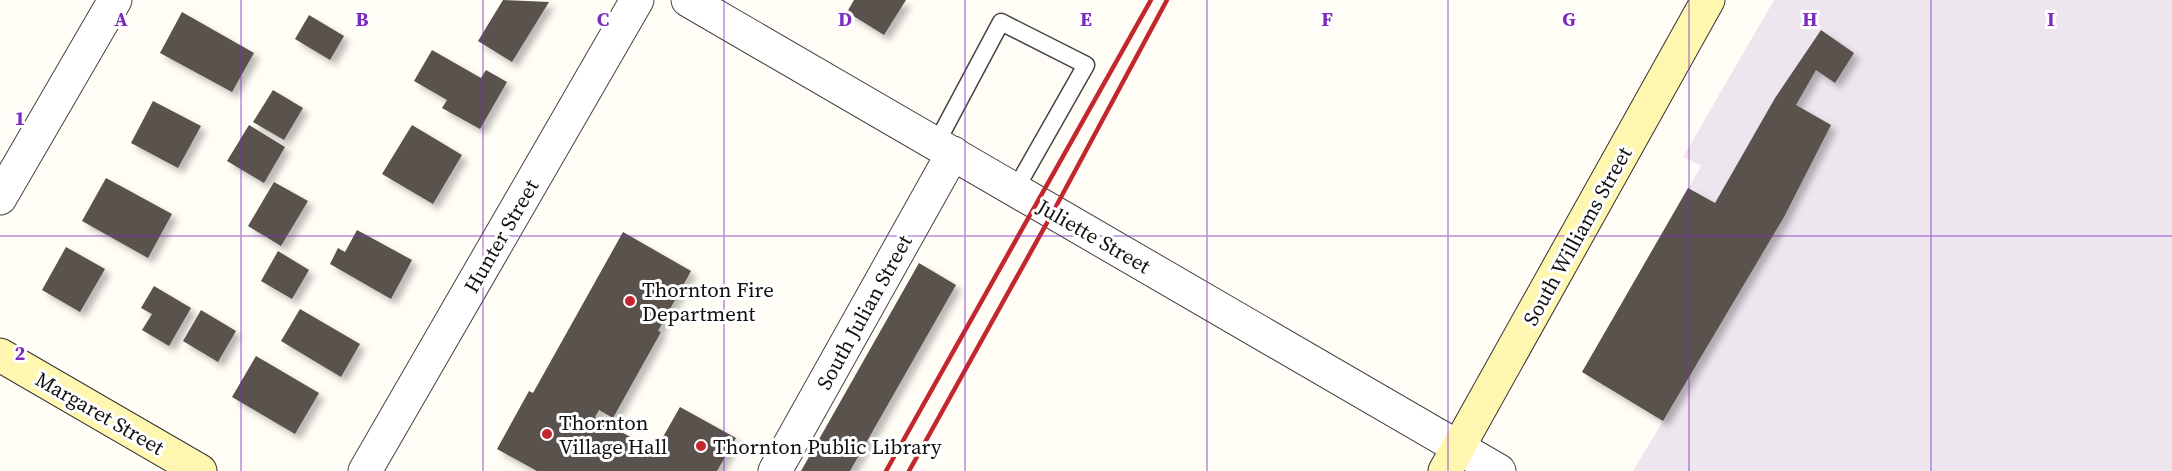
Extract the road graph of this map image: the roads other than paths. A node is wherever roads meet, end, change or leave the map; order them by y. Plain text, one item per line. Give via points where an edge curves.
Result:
1 (115, 0) edge
2 (637, 0) edge
3 (688, 0) edge
4 (1708, 0) edge
5 (944, 149) junction
6 (1015, 190) junction
7 (0, 198) edge
8 (0, 355) edge
9 (1451, 459) edge
10 (200, 471) edge
11 (364, 471) edge
12 (775, 471) edge
13 (1499, 471) edge

1 - 7 street
2 - 11 street, Hunter Street
3 - 5 street, Juliette Street
4 - 9 street, South Williams Street
5 - 6 street, Juliette Street
5 - 6 lane via 1001,22 1086,65
5 - 12 street, South Julian Street
6 - 9 street, Juliette Street
8 - 10 street, Margaret Street
9 - 13 street, Juliette Street

